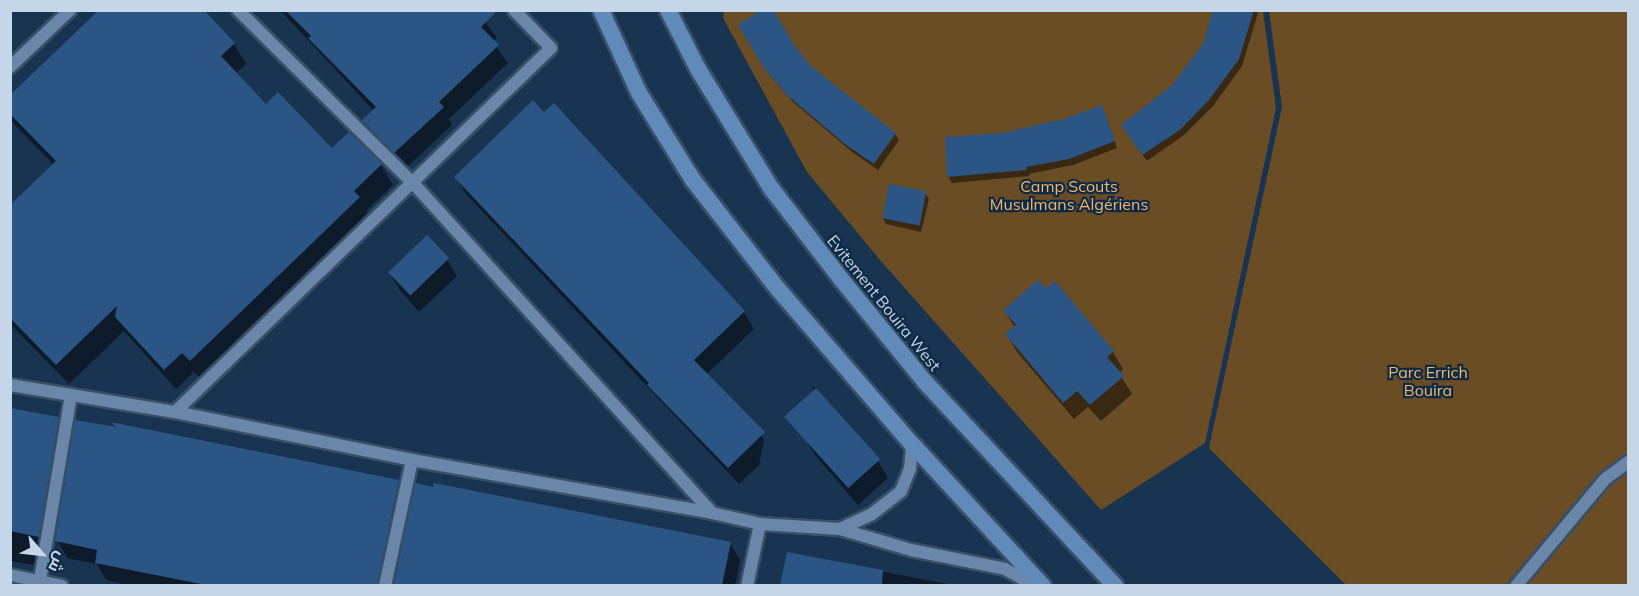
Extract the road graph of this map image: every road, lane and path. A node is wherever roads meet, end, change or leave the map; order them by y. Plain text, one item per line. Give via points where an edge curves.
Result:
1 (70, 10) edge
2 (238, 10) edge
3 (514, 10) edge
4 (600, 10) edge
5 (668, 10) edge
6 (10, 67) edge
7 (413, 183) junction
8 (10, 385) edge
9 (70, 395) junction
10 (175, 412) junction
11 (912, 444) junction
12 (412, 460) junction
13 (1629, 462) edge
14 (712, 513) junction
15 (760, 524) junction
16 (840, 529) junction
17 (10, 575) edge
18 (40, 583) edge
19 (62, 585) edge
20 (385, 585) edge
21 (747, 585) edge
22 (1036, 585) edge
23 (1043, 585) edge
24 (1115, 585) edge
25 (1516, 585) edge

1 - 6 street
2 - 7 street
3 - 7 street via 551,48
4 - 11 highway via 639,93 693,180 778,289
5 - 24 highway, Evitement Bouira West via 698,69 771,188 841,279 925,382
7 - 10 street
7 - 14 street
8 - 9 street
9 - 10 street
9 - 18 street
10 - 12 street
11 - 16 street via 910,469 901,491 872,514
11 - 23 highway
12 - 14 street
12 - 20 street
13 - 25 street via 1605,479
14 - 15 street
15 - 16 street
15 - 21 street
16 - 22 street via 911,550 1005,569
17 - 18 street
18 - 19 street

